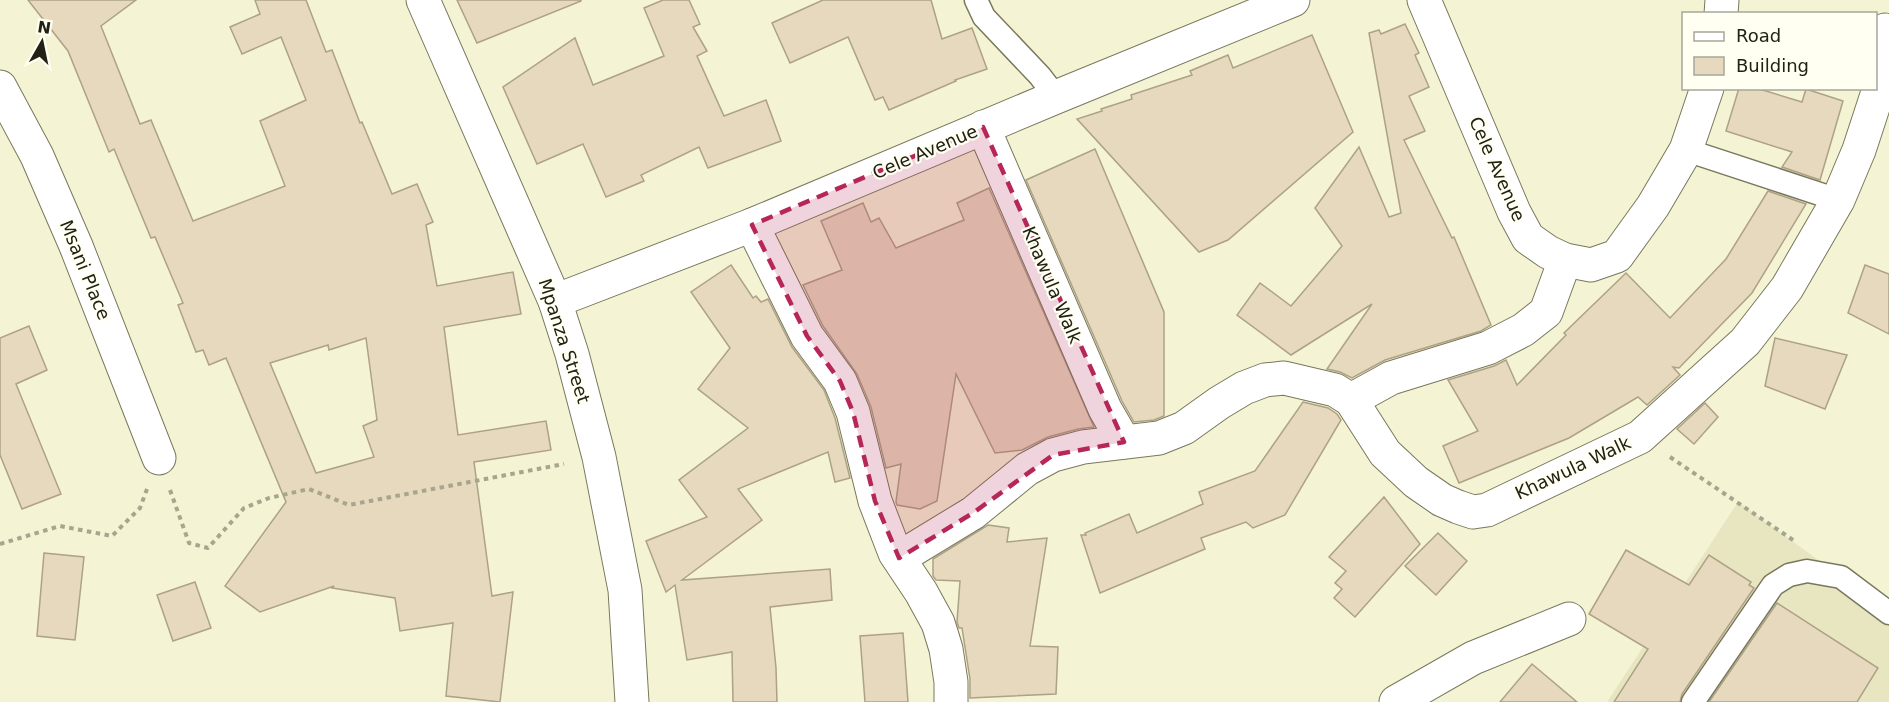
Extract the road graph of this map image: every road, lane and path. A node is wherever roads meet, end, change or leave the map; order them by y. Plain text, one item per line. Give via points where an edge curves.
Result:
1 (423, 0) edge
2 (976, 0) edge
3 (1293, 0) edge
4 (1424, 0) edge
5 (1885, 30) dead end
6 (0, 87) edge
7 (1706, 90) edge
8 (1056, 97) junction
9 (983, 127) junction
10 (1686, 150) junction
11 (1838, 200) junction
12 (752, 225) junction
13 (1565, 260) junction
14 (555, 301) junction
15 (1350, 400) junction
16 (1640, 437) junction
17 (1124, 442) junction
18 (599, 457) junction
19 (159, 458) junction
20 (0, 544) edge
21 (898, 558) junction
22 (1841, 577) junction
23 (1889, 613) edge
24 (1569, 619) dead end
25 (632, 702) edge
26 (951, 702) edge
27 (1396, 702) edge
28 (1693, 702) edge

1 - 14 street, Mpanza Street
2 - 8 lane via 984,17
3 - 8 street, Cele Avenue
4 - 13 street, Cele Avenue via 1528,238
5 - 11 street, Khawula Walk via 1877,95
6 - 19 street, Msani Place via 37,156 76,246
7 - 10 street, Cele Avenue
8 - 9 street, Cele Avenue
9 - 12 street, Cele Avenue
9 - 17 street, Khawula Walk via 1105,409
10 - 11 lane
10 - 13 street, Cele Avenue via 1617,256 1591,265
11 - 16 street, Khawula Walk via 1787,288 1745,342
12 - 14 street, Cele Avenue
12 - 21 street via 807,336 840,381 854,412 875,501
13 - 15 street via 1546,312 1523,330 1488,348 1391,378
14 - 18 street, Mpanza Street
15 - 16 street, Khawula Walk via 1385,453 1416,482 1442,500 1473,512 1486,510
15 - 17 street via 1335,390 1315,385 1284,378 1265,380 1244,388 1184,428 1160,438
16 - 22 path via 1819,558
17 - 21 street via 1053,455 1027,469 973,513
18 - 19 path via 349,505 309,489 244,508 208,548 189,543
18 - 25 street, Mpanza Street via 625,590
19 - 20 path via 140,508 112,536 60,525
21 - 26 street via 938,622 946,649
22 - 23 lane
22 - 28 lane via 1807,571 1773,585
24 - 27 street via 1473,658

